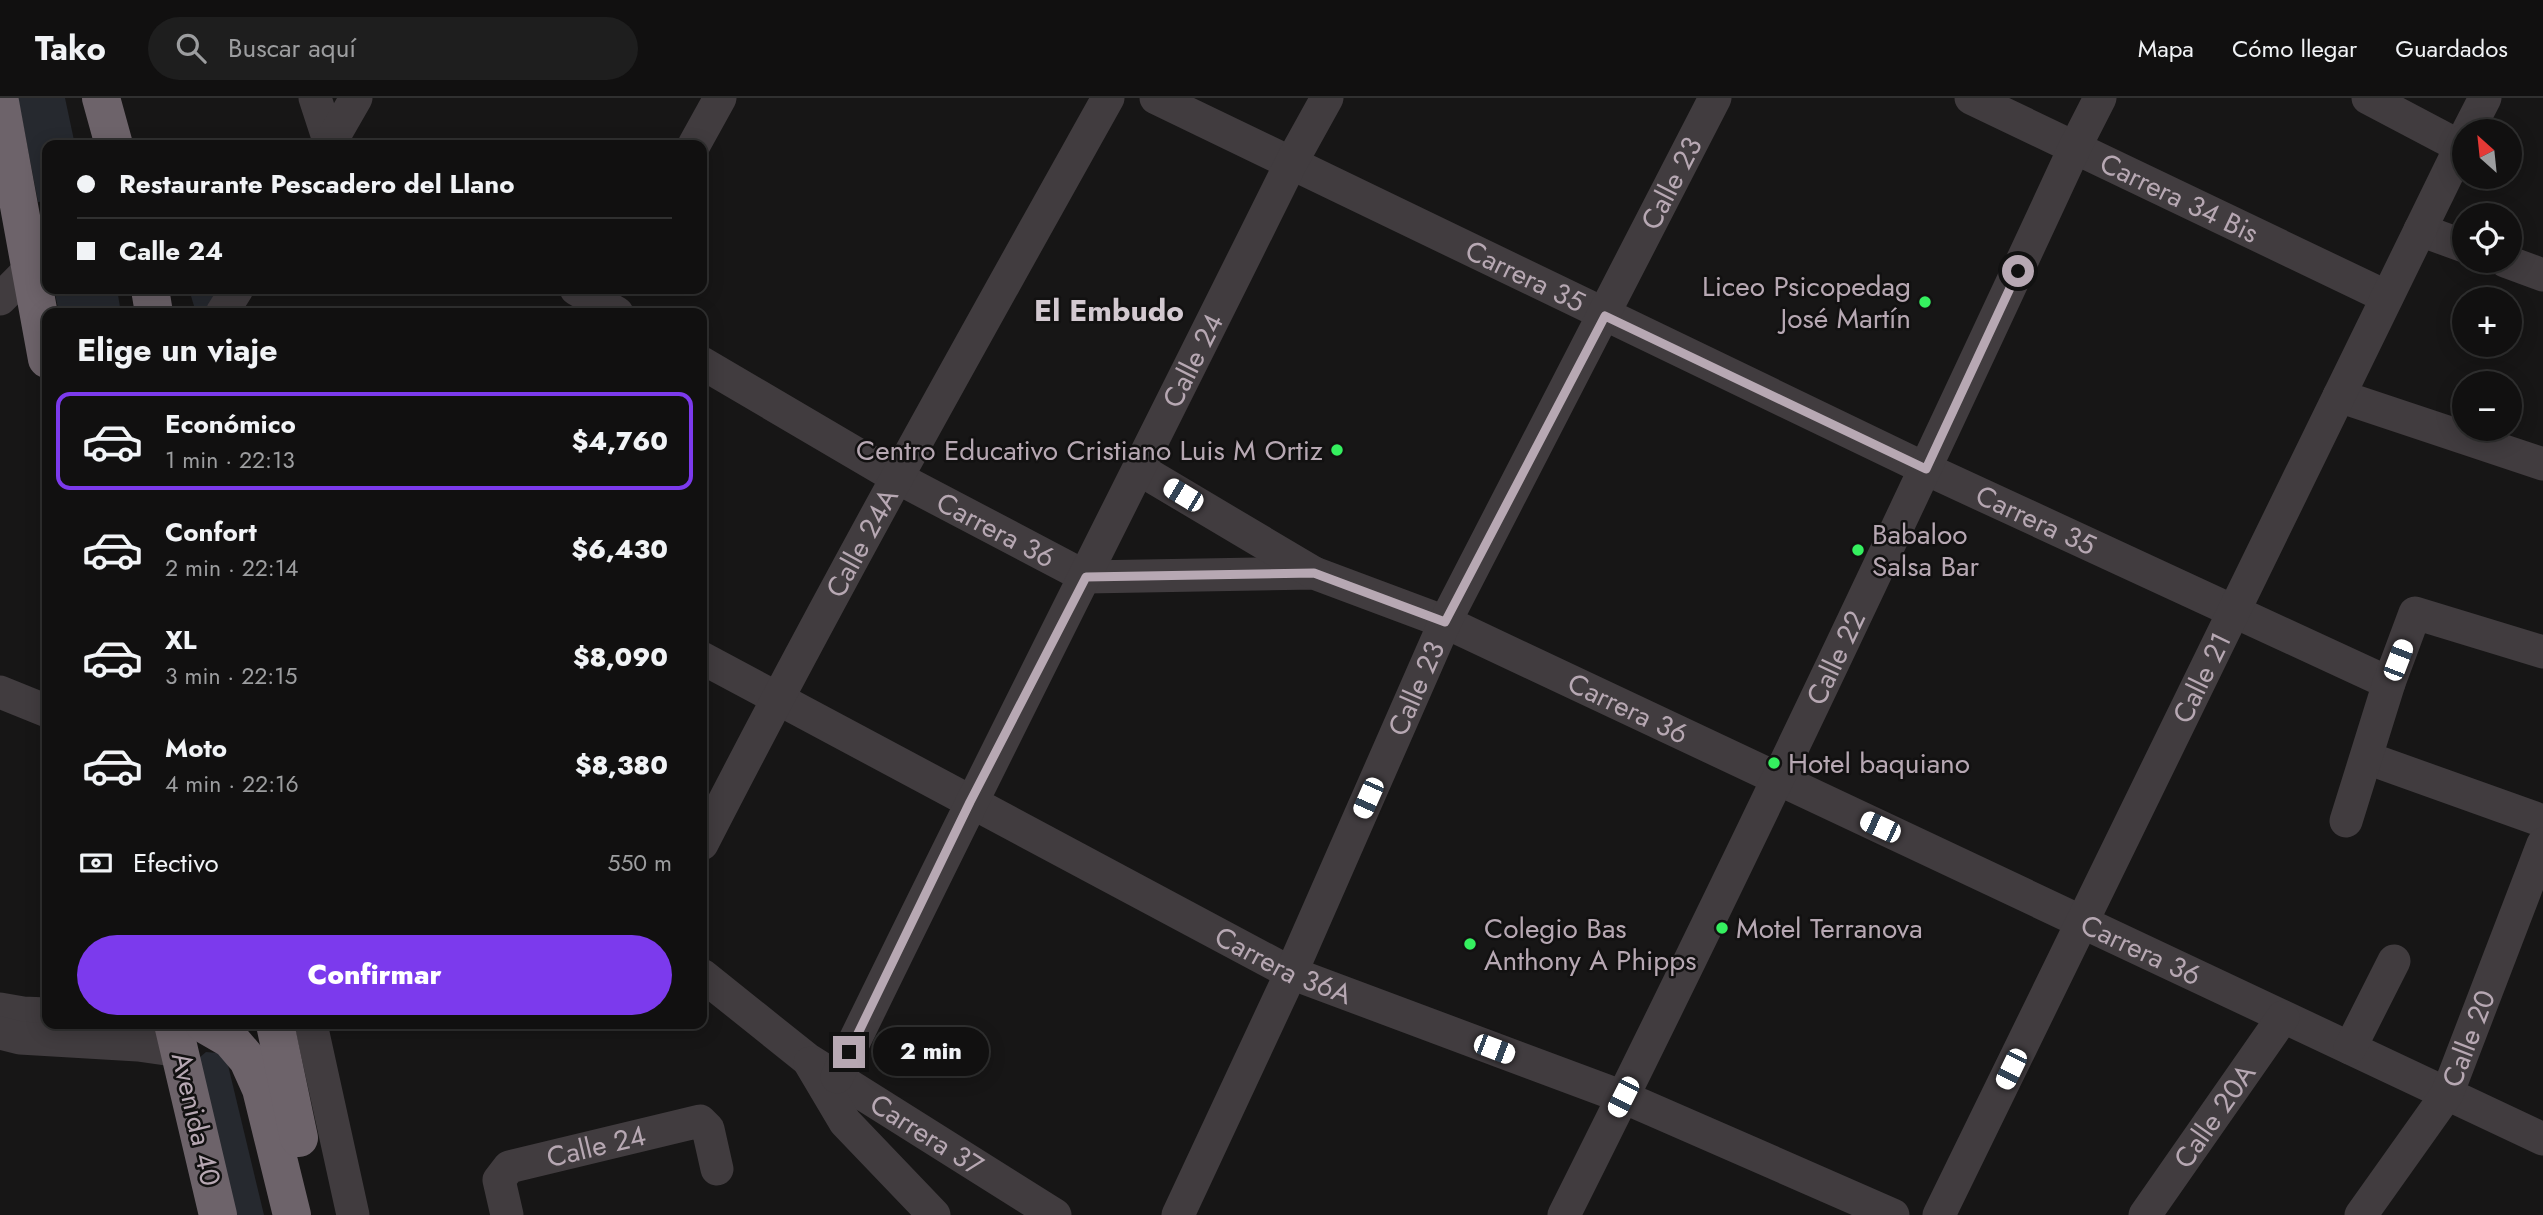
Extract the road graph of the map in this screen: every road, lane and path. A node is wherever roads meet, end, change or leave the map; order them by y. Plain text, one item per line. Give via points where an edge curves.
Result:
1 (101, 98) edge
2 (315, 98) edge
3 (356, 98) edge
4 (720, 98) edge
5 (1108, 98) edge
6 (1156, 98) edge
7 (1327, 98) edge
8 (1715, 98) edge
9 (1971, 98) edge
10 (2100, 98) edge
11 (2368, 98) edge
12 (2485, 98) edge
13 (0, 102) edge
14 (2474, 119) edge
15 (2452, 134) edge
16 (113, 140) edge
17 (329, 140) edge
18 (334, 140) edge
19 (697, 140) edge
20 (2075, 147) junction
21 (1291, 163) junction
22 (2452, 164) edge
23 (10, 194) edge
24 (2420, 230) junction
25 (2452, 242) edge
26 (38, 260) edge
27 (2522, 267) edge
28 (2543, 275) edge
29 (587, 294) edge
30 (2388, 297) junction
31 (0, 299) edge
32 (610, 305) edge
33 (42, 308) edge
34 (1605, 316) junction
35 (707, 366) edge
36 (2339, 396) junction
37 (2543, 464) edge
38 (1139, 469) junction
39 (1926, 469) junction
40 (897, 477) junction
41 (1314, 573) junction
42 (1086, 577) junction
43 (2235, 610) junction
44 (1445, 622) junction
45 (2543, 652) edge
46 (707, 661) edge
47 (2389, 682) junction
48 (0, 692) edge
49 (777, 698) junction
50 (42, 709) edge
51 (2367, 758) junction
52 (1779, 779) junction
53 (970, 802) junction
54 (2346, 821) dead end
55 (2543, 821) edge
56 (707, 834) edge
57 (2543, 844) edge
58 (2082, 922) junction
59 (2394, 961) dead end
60 (1291, 974) junction
61 (707, 979) edge
62 (0, 1009) edge
63 (42, 1014) edge
64 (2283, 1017) junction
65 (276, 1029) edge
66 (312, 1029) edge
67 (0, 1033) edge
68 (186, 1033) edge
69 (2350, 1048) junction
70 (807, 1059) junction
71 (837, 1077) junction
72 (2447, 1094) junction
73 (1623, 1097) junction
74 (2543, 1139) edge
75 (717, 1169) dead end
76 (218, 1215) edge
77 (292, 1215) edge
78 (318, 1215) edge
79 (353, 1215) edge
80 (507, 1215) edge
81 (934, 1215) edge
82 (1055, 1215) edge
83 (1178, 1215) edge
84 (1564, 1215) edge
85 (1893, 1215) edge
86 (1939, 1215) edge
87 (2145, 1215) edge
88 (2361, 1215) edge

1 - 16 highway
2 - 17 street
3 - 18 street
4 - 19 street
5 - 40 street, Calle 24A
6 - 21 street, Carrera 35
7 - 21 street, Calle 24
8 - 34 street, Calle 23
9 - 20 street, Carrera 34 Bis
10 - 20 street, Calle 22
11 - 15 street
12 - 14 street, Calle 21
13 - 23 highway
20 - 30 street, Carrera 34 Bis
20 - 39 street, Calle 22
21 - 34 street, Carrera 35
21 - 38 street, Calle 24
22 - 24 street, Calle 21
23 - 26 highway
24 - 25 street
24 - 30 street, Calle 21
26 - 31 street
26 - 33 highway
27 - 28 street
29 - 32 street
30 - 36 street, Calle 21
34 - 39 street, Carrera 35
34 - 44 street, Calle 23
35 - 40 street, Carrera 36
36 - 37 street
36 - 43 street, Calle 21
38 - 41 street
38 - 42 street, Calle 24
39 - 43 street, Carrera 35
39 - 52 street, Calle 22
40 - 42 street, Carrera 36
40 - 49 street, Calle 24A
41 - 42 street, Carrera 36
41 - 44 street, Carrera 36
42 - 53 street, Calle 24
43 - 47 street, Carrera 35
43 - 58 street, Calle 21
44 - 52 street, Carrera 36
44 - 60 street, Calle 23
45 - 47 street via 2416,613
46 - 49 street, Carrera 36A
47 - 51 street
48 - 50 street
49 - 53 street, Carrera 36A
49 - 56 street, Calle 24A
51 - 54 street
51 - 55 street
52 - 58 street, Carrera 36
52 - 73 street, Calle 22
53 - 60 street, Carrera 36A
53 - 71 street, Calle 24
57 - 72 street, Calle 20
58 - 64 street, Carrera 36
58 - 86 street, Calle 21
59 - 69 street
60 - 73 street, Carrera 36A
60 - 83 street, Calle 23
61 - 70 street, Carrera 37
62 - 63 street
64 - 69 street, Carrera 36
64 - 87 street, Calle 20A
65 - 78 highway
66 - 79 street
67 - 68 street via 138,1045
68 - 76 highway, Avenida 40
68 - 77 highway via 230,1039 248,1060 261,1089
69 - 72 street, Carrera 36
70 - 71 street, Carrera 37
70 - 81 street via 845,1122
71 - 82 street, Carrera 37
72 - 74 street, Carrera 36
72 - 88 street, Calle 20
73 - 84 street, Calle 22
73 - 85 street, Carrera 36A
75 - 80 street, Calle 24 via 708,1129 700,1121 509,1167 499,1180

